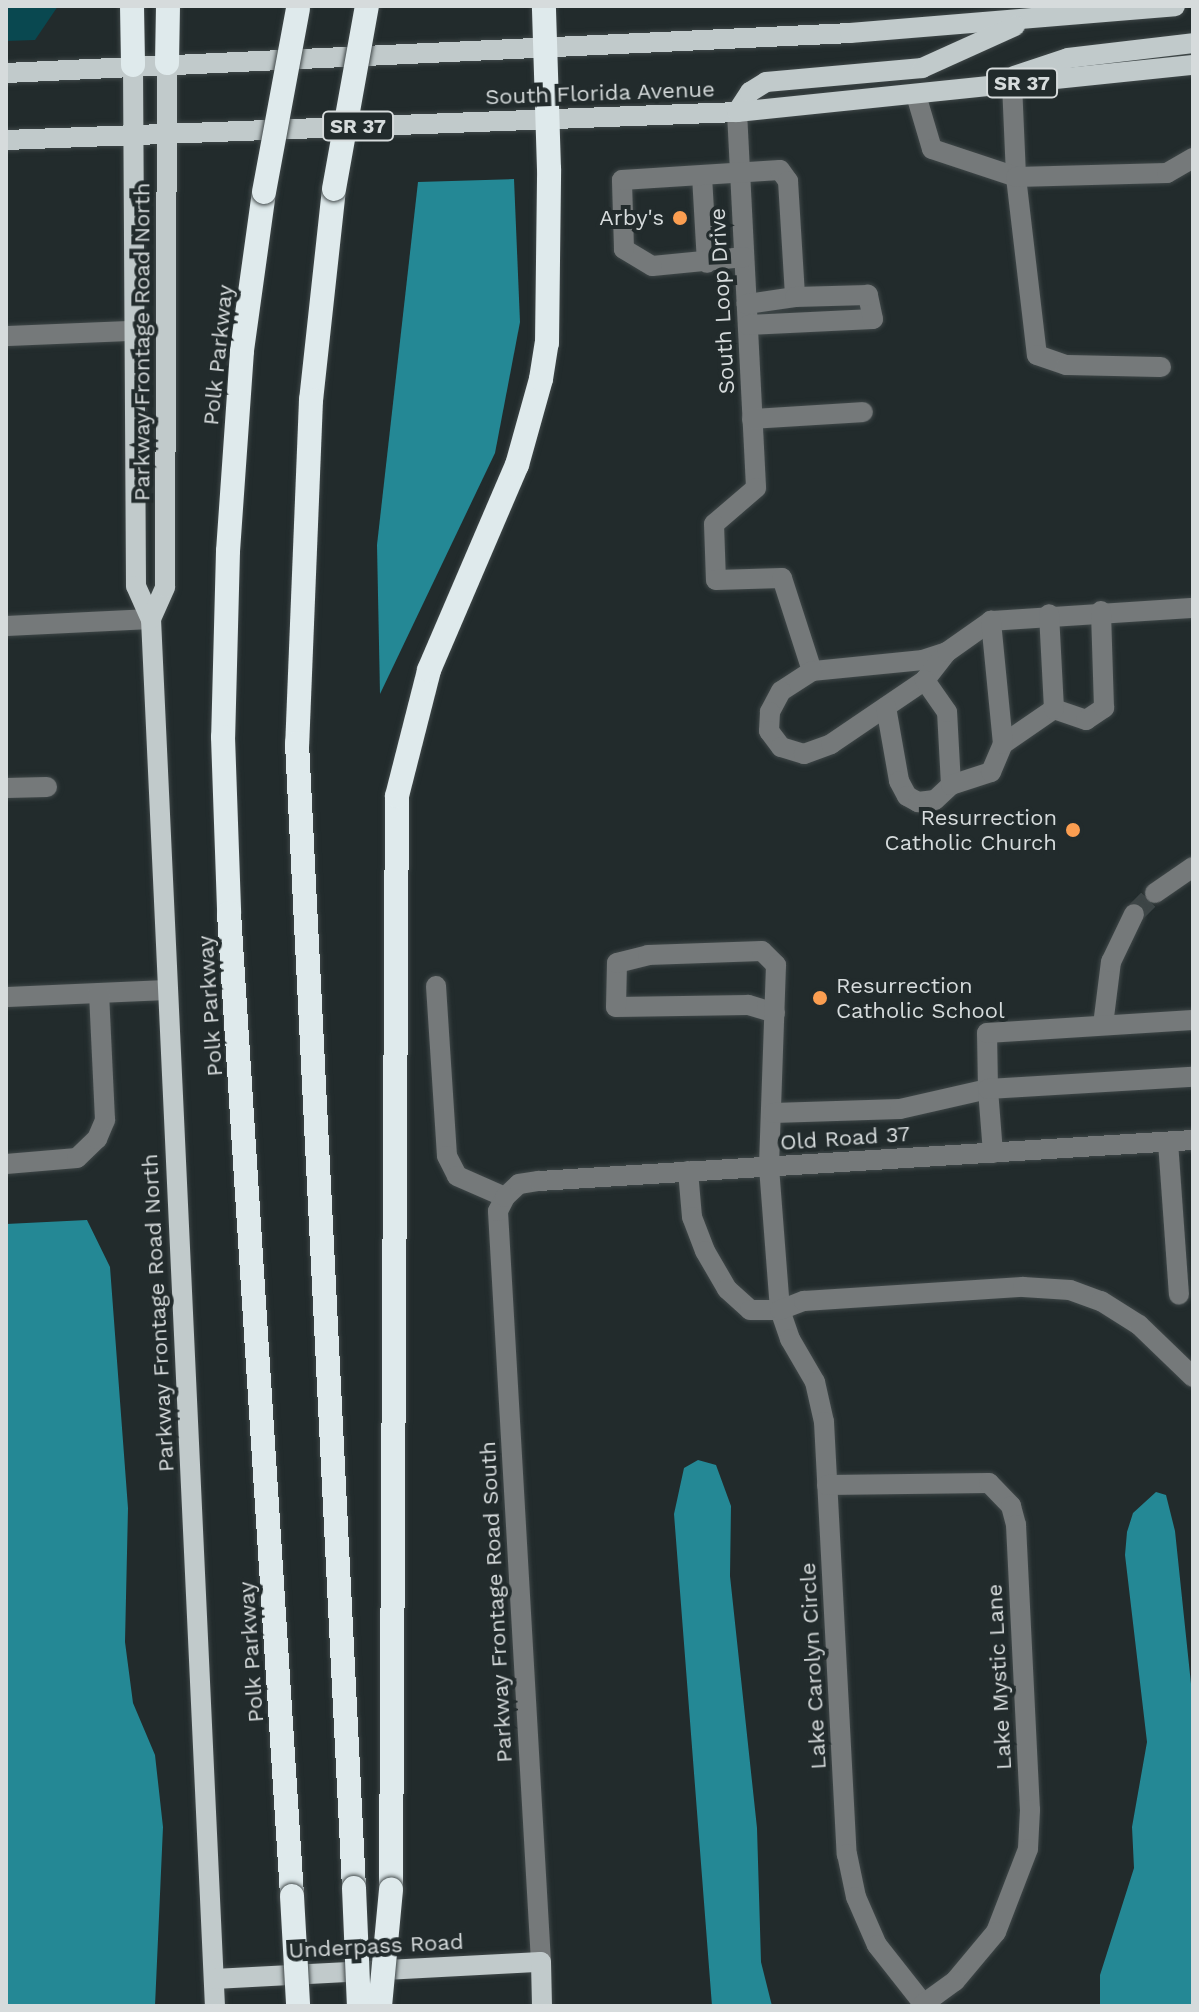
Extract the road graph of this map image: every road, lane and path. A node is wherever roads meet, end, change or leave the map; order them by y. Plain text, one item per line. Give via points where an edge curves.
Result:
1 (132, 6) edge
2 (168, 6) edge
3 (367, 6) edge
4 (544, 6) edge
5 (1175, 6) edge
6 (298, 8) edge
7 (1029, 19) junction
8 (1193, 43) edge
9 (547, 47) junction
10 (167, 63) junction
11 (133, 65) junction
12 (1193, 65) edge
13 (6, 73) edge
14 (1012, 84) junction
15 (980, 88) junction
16 (916, 95) junction
17 (737, 112) junction
18 (548, 120) junction
19 (168, 132) junction
20 (130, 133) junction
21 (6, 140) edge
22 (1193, 158) edge
23 (740, 174) junction
24 (702, 176) junction
25 (1016, 177) junction
26 (744, 257) junction
27 (707, 263) junction
28 (795, 297) junction
29 (747, 314) junction
30 (131, 331) junction
31 (6, 336) edge
32 (1161, 367) dead end
33 (863, 412) dead end
34 (752, 419) junction
35 (1193, 608) edge
36 (1101, 611) junction
37 (1049, 614) junction
38 (151, 619) junction
39 (991, 621) junction
40 (6, 626) edge
41 (947, 652) junction
42 (812, 671) junction
43 (925, 680) junction
44 (886, 707) junction
45 (1054, 709) junction
46 (1003, 744) junction
47 (951, 785) junction
48 (47, 787) dead end
49 (6, 788) edge
50 (1193, 867) edge
51 (1155, 893) tunnel mouth
52 (1134, 914) tunnel mouth
53 (436, 986) dead end
54 (168, 990) junction
55 (99, 993) junction
56 (6, 997) edge
57 (775, 1013) junction
58 (1193, 1020) edge
59 (1103, 1025) junction
60 (1193, 1077) edge
61 (988, 1089) junction
62 (773, 1113) junction
63 (1193, 1140) edge
64 (1168, 1142) junction
65 (993, 1153) junction
66 (6, 1164) edge
67 (769, 1167) junction
68 (688, 1171) junction
69 (505, 1197) junction
70 (1179, 1295) dead end
71 (780, 1310) junction
72 (1193, 1377) edge
73 (827, 1485) junction
74 (541, 1962) junction
75 (214, 1979) junction
76 (298, 2005) edge
77 (924, 2005) edge
78 (215, 2006) edge
79 (359, 2006) edge
80 (380, 2006) edge
81 (542, 2006) edge

1 - 11 highway
2 - 10 highway
3 - 79 highway, bridge via 334,189 310,415 297,743
4 - 9 highway
5 - 7 main road
6 - 76 highway, Polk Parkway, bridge via 242,351 223,737 229,913
7 - 9 main road
7 - 17 main road via 922,68 766,82 750,92
8 - 15 main road via 1068,58
9 - 10 main road
9 - 18 highway
10 - 11 main road
10 - 19 main road, Parkway Frontage Road North
11 - 13 main road
11 - 20 main road, Parkway Frontage Road North
12 - 14 main road, South Florida Avenue / SR 37
14 - 15 main road, South Florida Avenue / SR 37
14 - 25 street
15 - 16 main road, South Florida Avenue / SR 37
16 - 17 main road, South Florida Avenue / SR 37
16 - 25 street via 932,149
17 - 18 main road, South Florida Avenue / SR 37
17 - 23 street, South Loop Drive
18 - 19 main road, South Florida Avenue / SR 37
18 - 80 highway, bridge via 547,343 541,379 517,465 429,670 397,796 391,1890
19 - 20 main road, South Florida Avenue / SR 37
19 - 38 main road, Parkway Frontage Road North via 165,587
20 - 21 main road, South Florida Avenue / SR 37
20 - 30 main road, Parkway Frontage Road North
22 - 25 street via 1167,173
23 - 24 street
23 - 26 street, South Loop Drive
23 - 28 street via 780,170 788,181
24 - 27 street
24 - 27 street via 622,180 624,249 652,266
25 - 32 street via 1037,355 1081,367
26 - 27 street
26 - 29 street, South Loop Drive
28 - 29 street
28 - 29 street via 868,295 873,319
29 - 34 street, South Loop Drive
30 - 31 street
30 - 38 main road, Parkway Frontage Road North via 136,586
33 - 34 street
34 - 42 street, South Loop Drive via 756,488 714,524 716,580 782,578
35 - 36 street
36 - 37 street
36 - 45 street via 1104,708 1086,720
37 - 39 street
37 - 45 street
38 - 40 street
38 - 54 main road, Parkway Frontage Road North
39 - 41 street
39 - 46 street
41 - 42 street via 923,660
41 - 43 street
42 - 44 street via 781,691 770,712 769,731 781,747 804,754 831,744
43 - 44 street
43 - 47 street via 947,712
44 - 47 street via 899,781 907,796 918,802 935,800
45 - 46 street
46 - 47 street via 991,772
48 - 49 street
50 - 51 street
52 - 59 street via 1111,962
53 - 69 street via 447,1156 457,1176
54 - 55 street
54 - 75 main road, Parkway Frontage Road North
55 - 56 street
55 - 66 street via 105,1120 97,1139 77,1158
57 - 57 street, Lake Carolyn Circle via 776,965 762,951 648,955 617,963 616,1007 748,1005
57 - 62 street, Lake Carolyn Circle
58 - 59 street
59 - 61 street via 987,1033
60 - 61 street
61 - 62 street via 900,1109
61 - 65 street
62 - 67 street, Lake Carolyn Circle
63 - 64 street, Old Road 37
64 - 65 street, Old Road 37
64 - 70 street
65 - 67 street, Old Road 37
67 - 68 street, Old Road 37
67 - 71 street, Lake Carolyn Circle
68 - 69 street, Old Road 37 via 532,1182 519,1184
68 - 71 street via 692,1217 727,1289 750,1310
69 - 74 street, Parkway Frontage Road South via 498,1211
71 - 72 street via 804,1301 1023,1287 1070,1290 1101,1301 1139,1325
71 - 73 street, Lake Carolyn Circle via 815,1382 824,1422
73 - 77 street, Lake Carolyn Circle via 847,1854 856,1897 877,1945
73 - 77 street, Lake Mystic Lane via 989,1483 1011,1506 1016,1525 1028,1849 996,1932 955,1981
74 - 75 main road, Underpass Road
74 - 81 main road, Parkway Frontage Road South
75 - 78 main road, Parkway Frontage Road North

